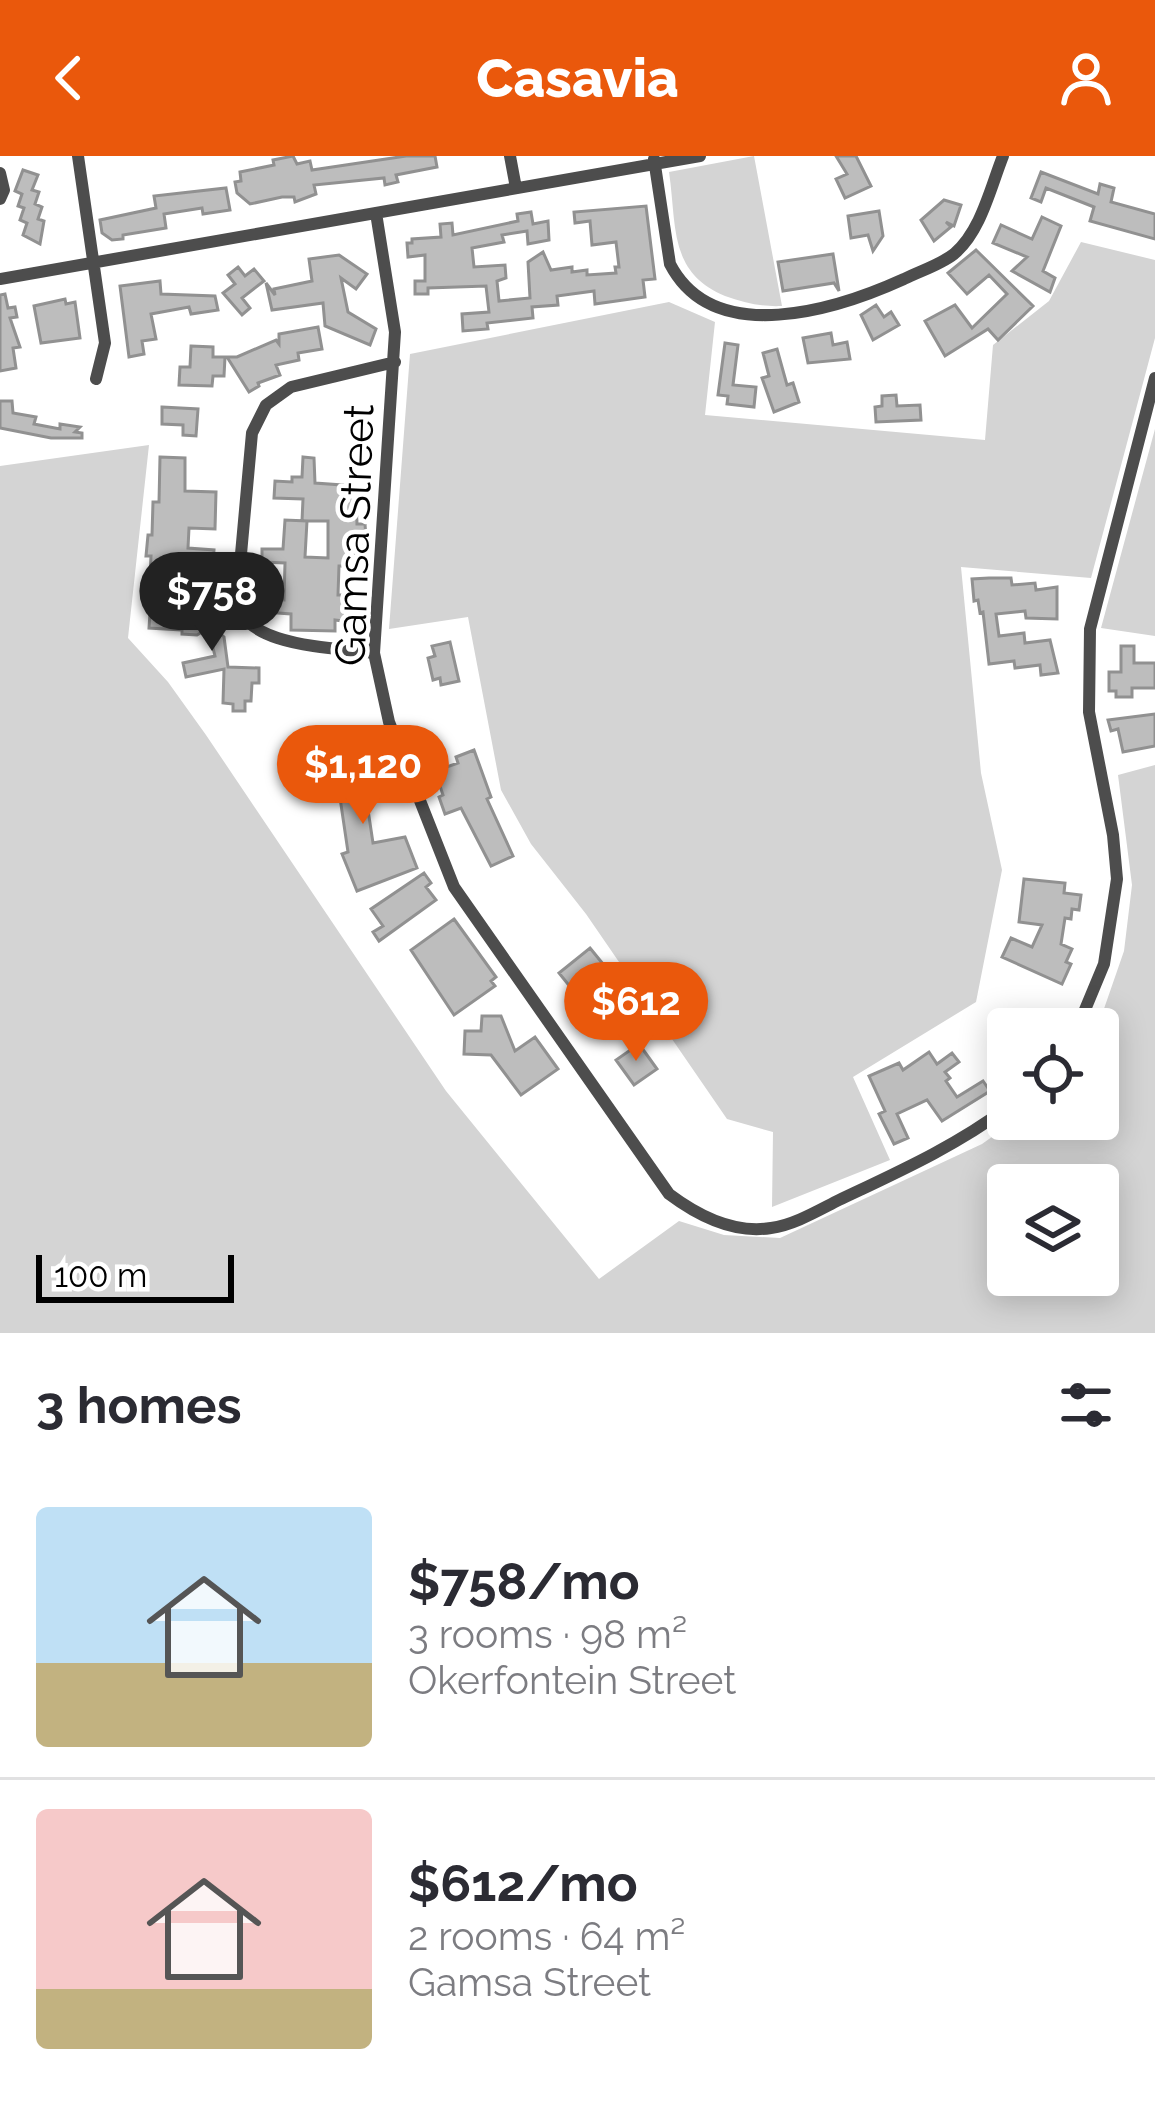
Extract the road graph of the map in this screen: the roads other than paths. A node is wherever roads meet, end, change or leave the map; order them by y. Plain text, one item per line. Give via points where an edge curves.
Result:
1 (78, 156) edge
2 (509, 156) edge
3 (700, 156) edge
4 (1003, 156) edge
5 (654, 160) edge
6 (0, 173) edge
7 (516, 188) junction
8 (0, 199) edge
9 (376, 213) junction
10 (91, 263) junction
11 (0, 279) edge
12 (395, 362) junction
13 (1155, 378) edge
14 (96, 379) dead end
15 (374, 652) junction
16 (1086, 1008) edge
17 (987, 1121) edge

1 - 10 street
2 - 7 street
3 - 5 street
4 - 5 street via 972,235 951,257 842,306 774,316 732,311 676,276
5 - 7 street
6 - 8 street
7 - 9 street
9 - 10 street
9 - 12 street, Gamsa Street
10 - 11 street
10 - 14 street via 105,343
12 - 15 street, Gamsa Street
12 - 15 street via 291,387 266,405 252,433 237,598 246,622 274,638
13 - 16 street via 1090,629 1090,712 1117,879 1104,964
15 - 17 street, Gamsa Street via 389,722 454,887 669,1194 695,1214 771,1228

